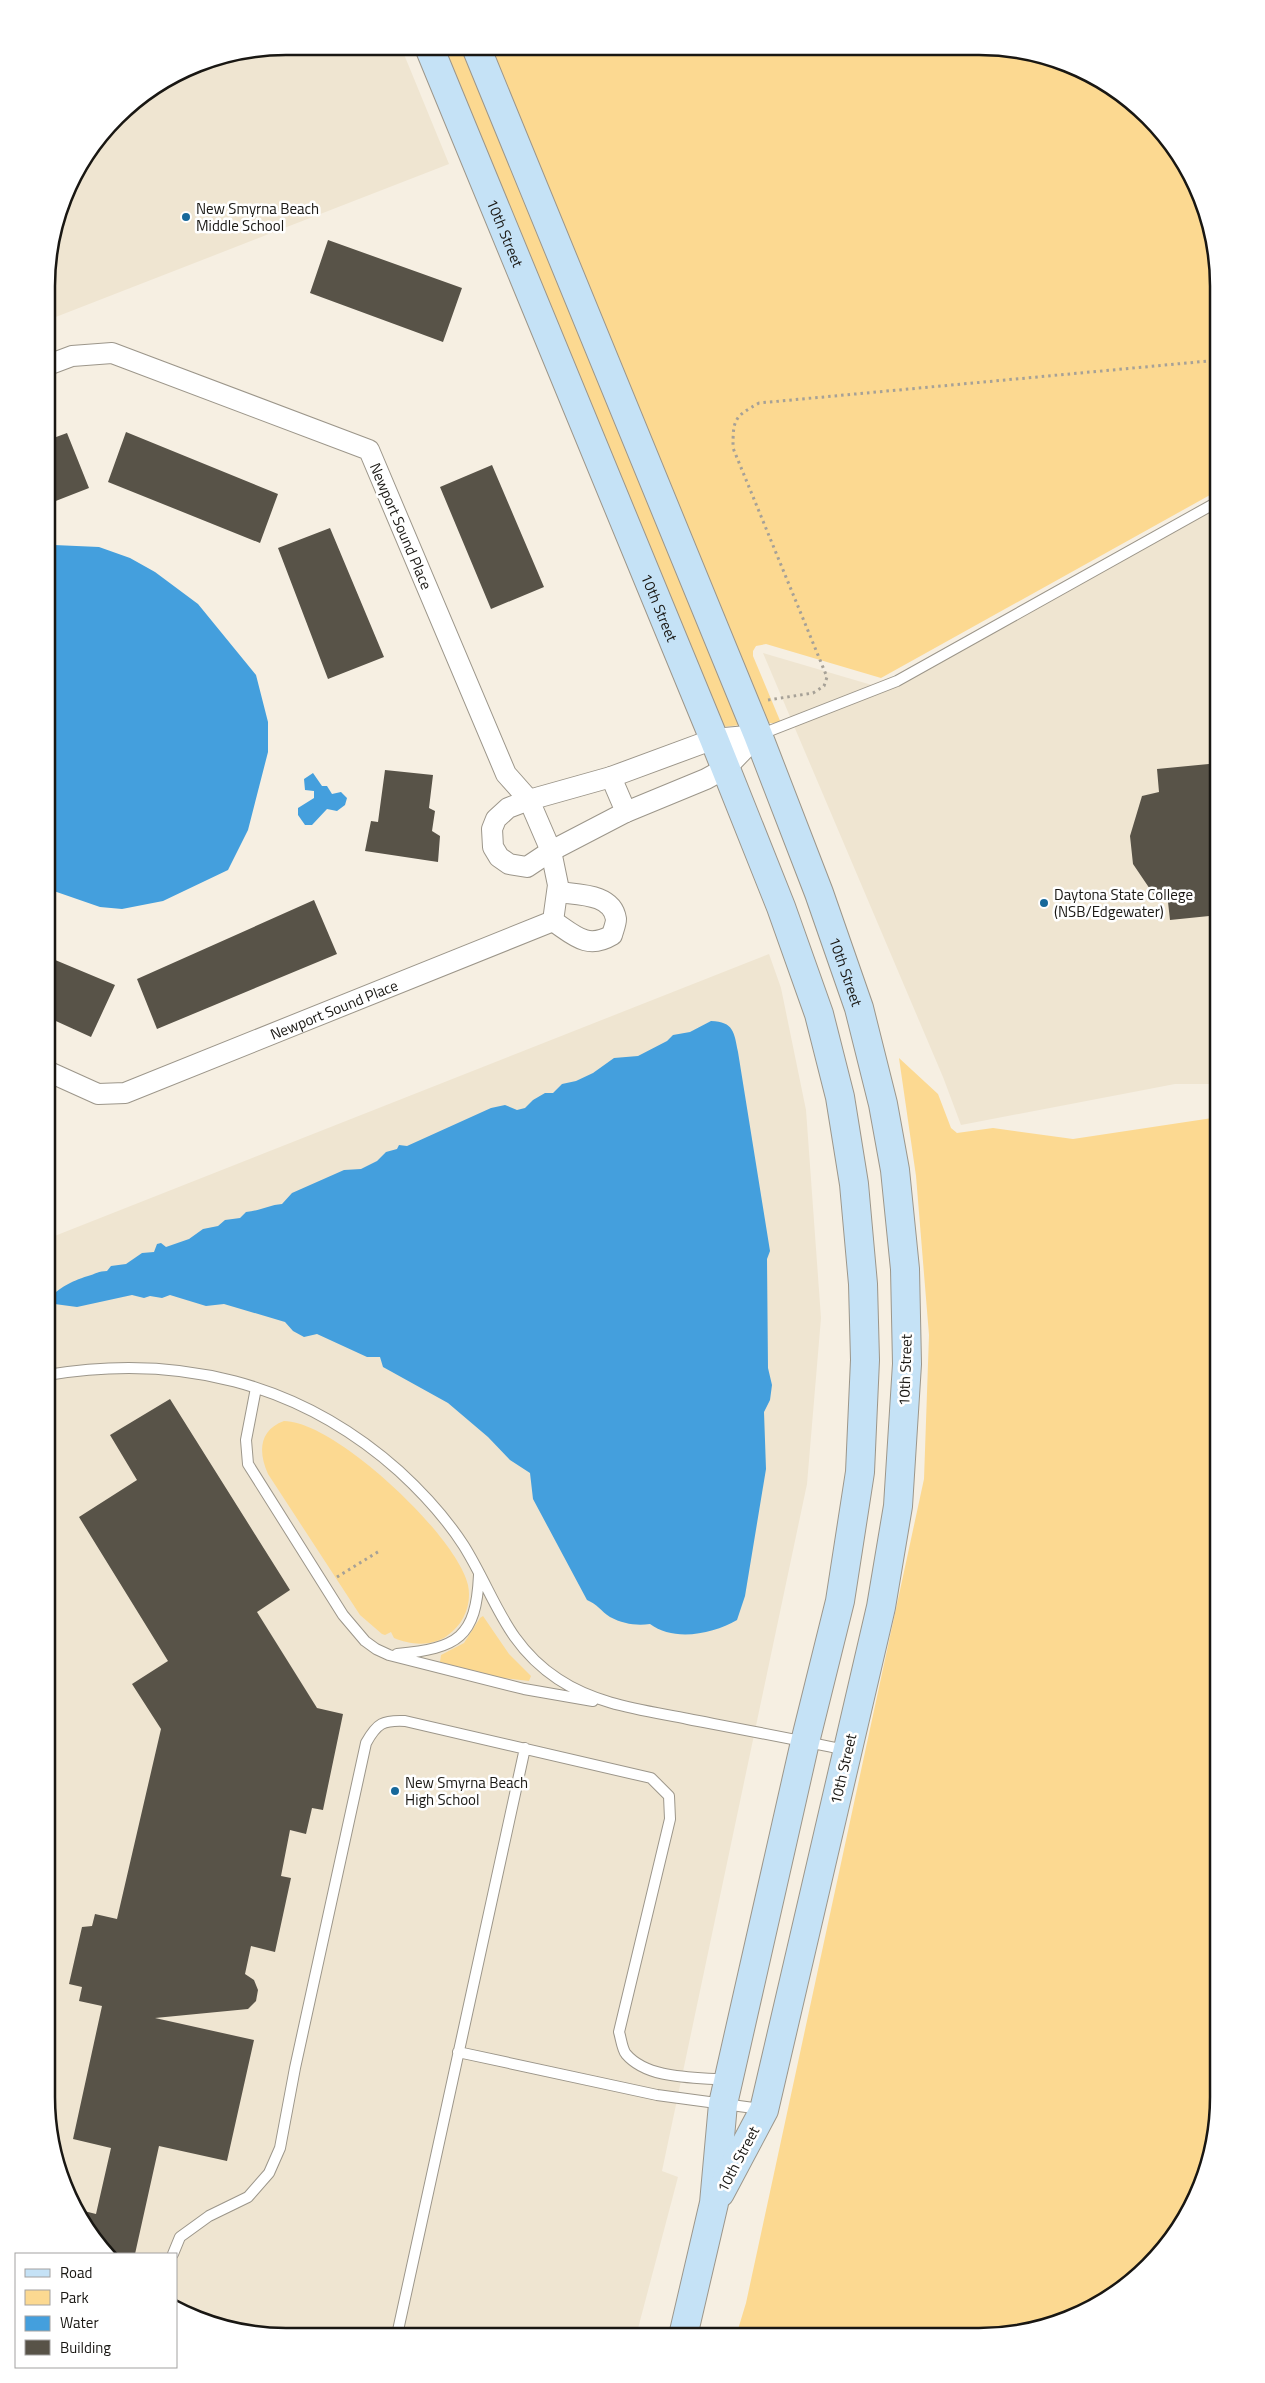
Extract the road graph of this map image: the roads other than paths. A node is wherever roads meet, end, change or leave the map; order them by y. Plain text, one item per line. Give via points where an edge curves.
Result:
1 (433, 55) edge
2 (479, 55) edge
3 (55, 362) edge
4 (1210, 506) edge
5 (758, 735) junction
6 (714, 738) junction
7 (726, 768) junction
8 (611, 777) junction
9 (529, 800) junction
10 (626, 812) junction
11 (551, 851) junction
12 (558, 892) junction
13 (553, 920) junction
14 (55, 1075) edge
15 (55, 1374) edge
16 (256, 1388) junction
17 (479, 1574) junction
18 (389, 1655) junction
19 (602, 1702) junction
20 (805, 1742) junction
21 (525, 1748) junction
22 (847, 1750) junction
23 (458, 2052) junction
24 (725, 2092) junction
25 (764, 2110) junction
26 (714, 2203) junction
27 (173, 2253) edge
28 (399, 2328) edge
29 (685, 2328) edge

1 - 6 street, 10th Street
2 - 5 street, 10th Street
3 - 9 street, Newport Sound Place via 72,356 112,353 369,450 506,774
4 - 5 lane via 897,681
5 - 6 street
5 - 7 street
5 - 22 street, 10th Street via 860,1008 884,1104 895,1170 905,1269 907,1364 898,1506 882,1607
6 - 7 street, 10th Street
6 - 8 street
7 - 10 street
7 - 20 street, 10th Street via 781,907 818,1014 840,1097 854,1184 863,1284 865,1360 860,1472 840,1601
8 - 9 street
8 - 10 street
9 - 11 street, Newport Sound Place
9 - 11 street via 508,808 496,819 492,829 493,848 502,860 520,867 527,867
10 - 11 street
11 - 12 street, Newport Sound Place
12 - 13 street, Newport Sound Place
12 - 13 street via 597,897 609,906 616,920 612,935 600,942 581,940
13 - 14 street, Newport Sound Place via 125,1093 98,1094
15 - 16 lane via 141,1367 207,1374
16 - 17 lane via 295,1402 338,1424 384,1458 444,1519
16 - 18 lane via 246,1440 252,1474 343,1615 365,1640
17 - 18 lane via 478,1599 473,1616 458,1638 427,1651
17 - 19 lane via 507,1628 529,1656 558,1680
18 - 19 lane via 524,1689
19 - 20 lane
20 - 22 lane
20 - 24 street, 10th Street
21 - 23 lane
21 - 24 lane via 650,1778 670,1796 670,1819 618,2032 626,2054 646,2068
21 - 27 lane via 405,1721 390,1720 374,1727 366,1743 280,2148 269,2173 248,2197 209,2216 180,2237
22 - 25 street, 10th Street
23 - 24 lane via 657,2095
23 - 28 lane
24 - 25 lane
24 - 26 street, 10th Street
25 - 26 street, 10th Street
26 - 29 street

